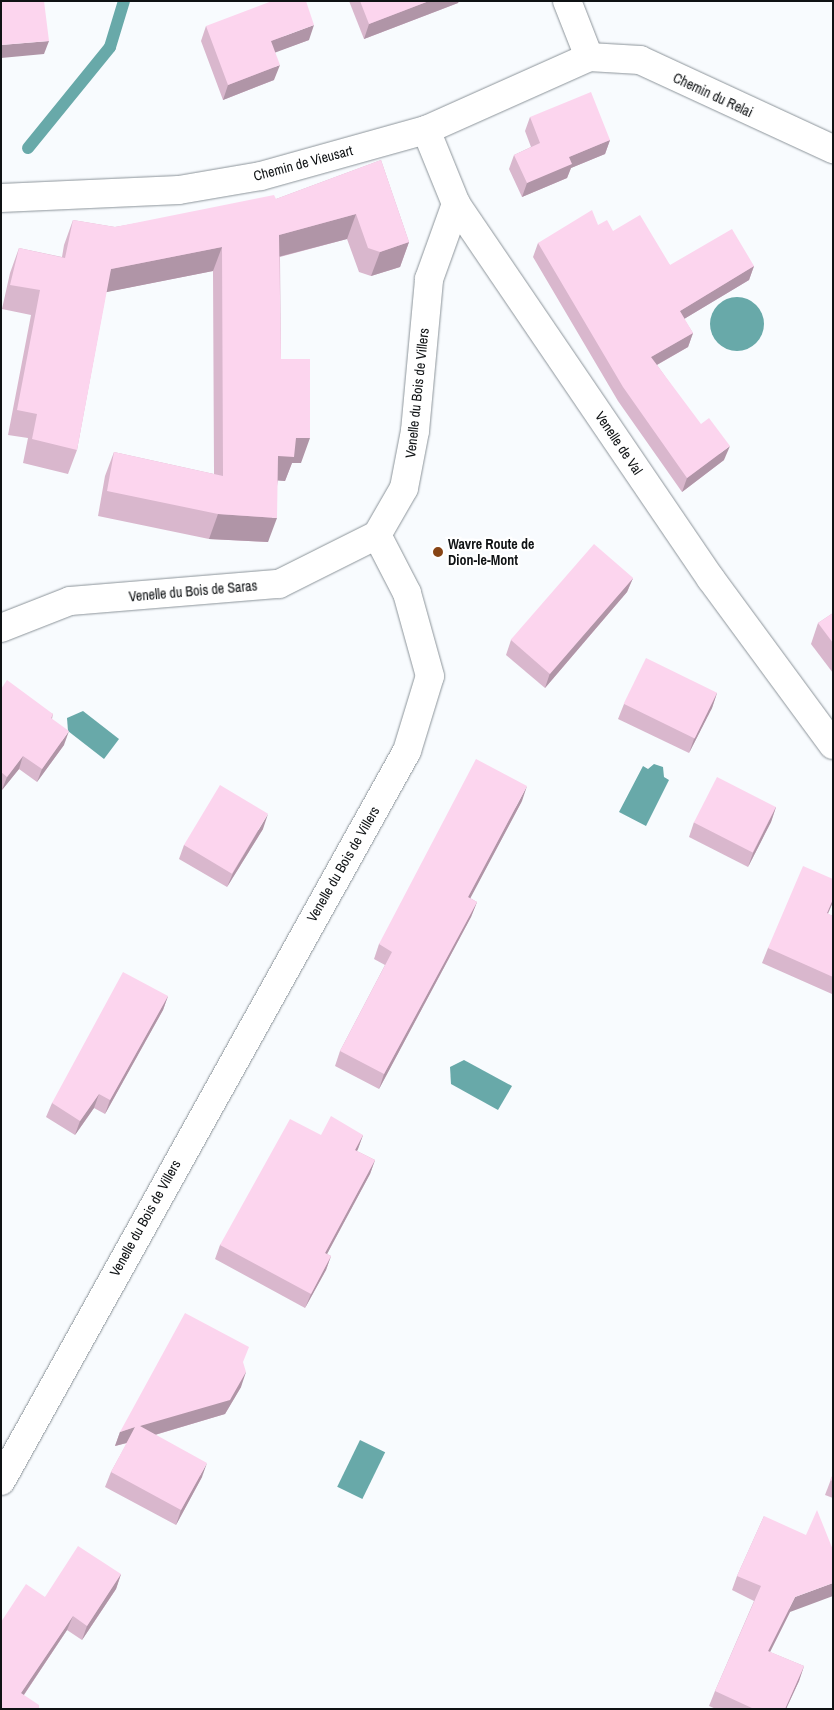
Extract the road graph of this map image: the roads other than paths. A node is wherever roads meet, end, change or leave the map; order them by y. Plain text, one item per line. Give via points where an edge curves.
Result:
1 (567, 1) edge
2 (588, 57) junction
3 (426, 130) junction
4 (833, 149) edge
5 (1, 198) edge
6 (456, 204) junction
7 (377, 535) junction
8 (1, 628) edge
9 (833, 746) edge
10 (1, 1480) edge

1 - 2 street
2 - 3 street, Chemin de Vieusart
2 - 4 street, Chemin du Relai via 640,60
3 - 5 street, Chemin de Vieusart via 261,176 179,190
3 - 6 street, Venelle de Val
6 - 7 street, Venelle du Bois de Villers via 429,279 416,431 404,488
6 - 9 street, Venelle de Val via 711,579
7 - 8 street, Venelle du Bois de Saras via 279,584 70,601
7 - 10 street, Venelle du Bois de Villers via 407,593 430,676 407,751

